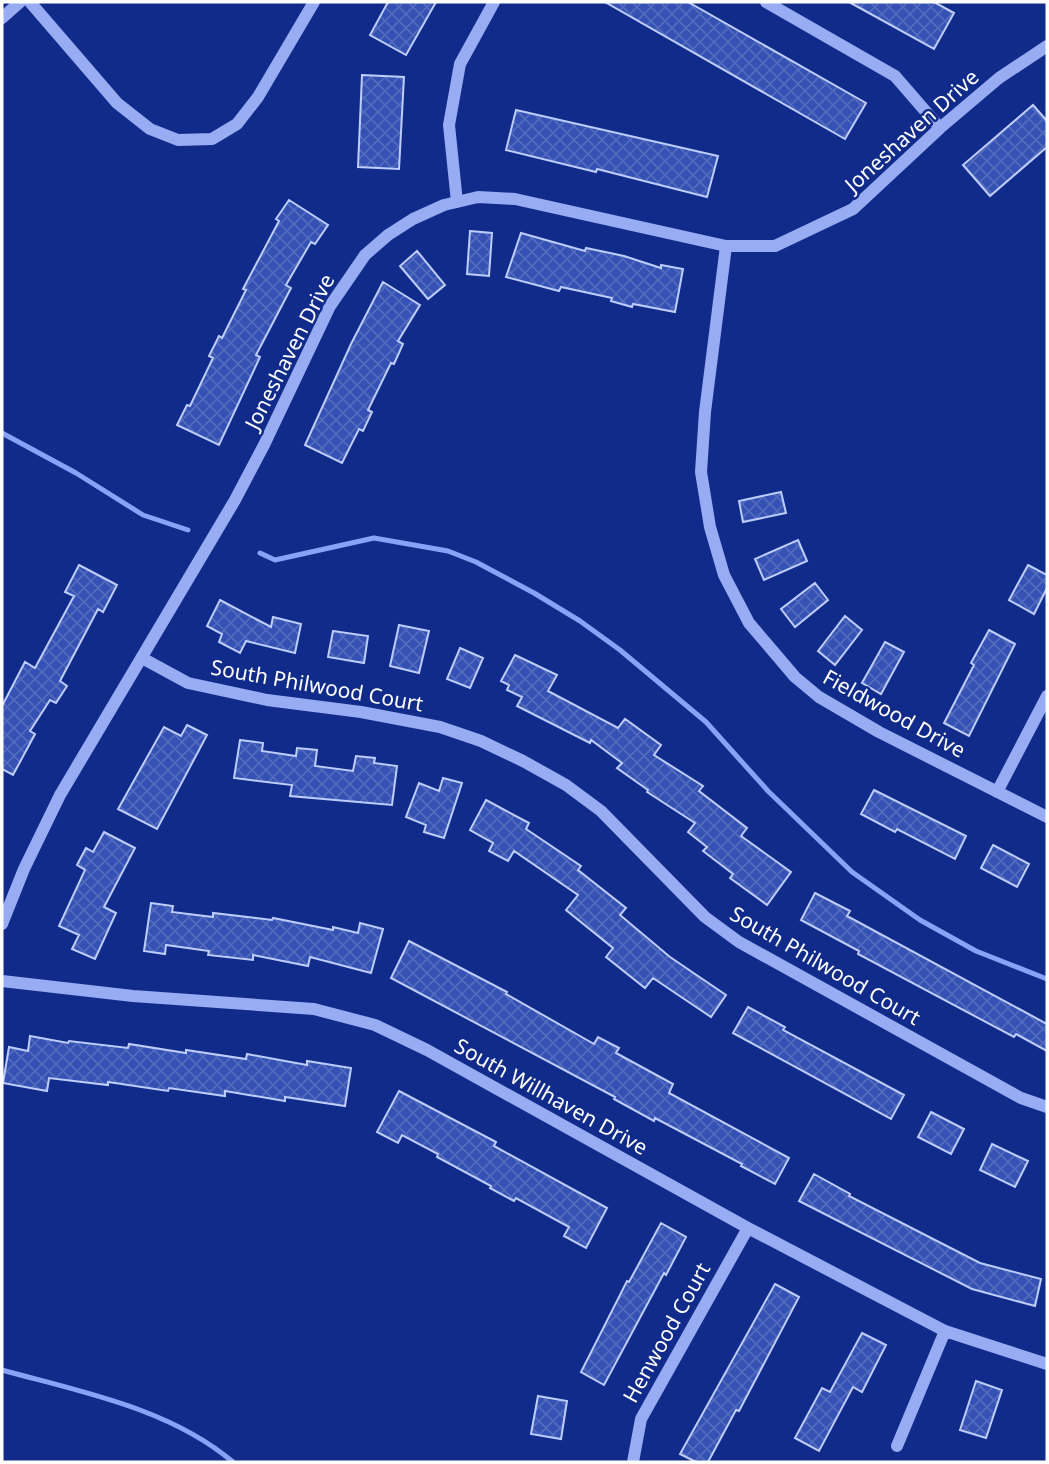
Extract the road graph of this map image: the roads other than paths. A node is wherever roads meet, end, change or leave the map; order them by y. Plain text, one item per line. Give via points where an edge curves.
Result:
1 (20, 2) edge
2 (30, 2) edge
3 (314, 2) edge
4 (494, 2) edge
5 (766, 2) edge
6 (2, 18) edge
7 (1047, 46) edge
8 (940, 128) junction
9 (457, 202) junction
10 (726, 246) junction
11 (142, 658) junction
12 (1047, 696) edge
13 (997, 792) junction
14 (1047, 817) edge
15 (2, 924) edge
16 (2, 981) edge
17 (1047, 1107) edge
18 (748, 1228) junction
19 (945, 1331) junction
20 (1047, 1364) edge
21 (897, 1446) dead end
22 (633, 1462) edge

1 - 6 street
2 - 3 street via 117,103 150,129 178,140 212,139 237,124
4 - 9 street via 460,64 449,125
5 - 8 street via 895,76
7 - 8 street, Joneshaven Drive via 999,78
8 - 10 street, Joneshaven Drive via 853,209 775,246
9 - 10 street, Joneshaven Drive via 478,197 515,199
9 - 11 street, Joneshaven Drive via 413,219 388,235 346,281 247,478
10 - 13 street, Fieldwood Drive via 701,471 724,575 748,623 819,697
11 - 15 street, Joneshaven Drive via 60,795
11 - 17 street, South Philwood Court via 188,683 267,701 440,727 523,761 601,811 705,917 739,942 1009,1091
12 - 13 street
13 - 14 street, Fieldwood Drive
16 - 18 street, South Willhaven Drive via 314,1009 374,1025
18 - 19 street, South Willhaven Drive
18 - 22 street, Henwood Court via 641,1419
19 - 20 street, South Willhaven Drive
19 - 21 street

